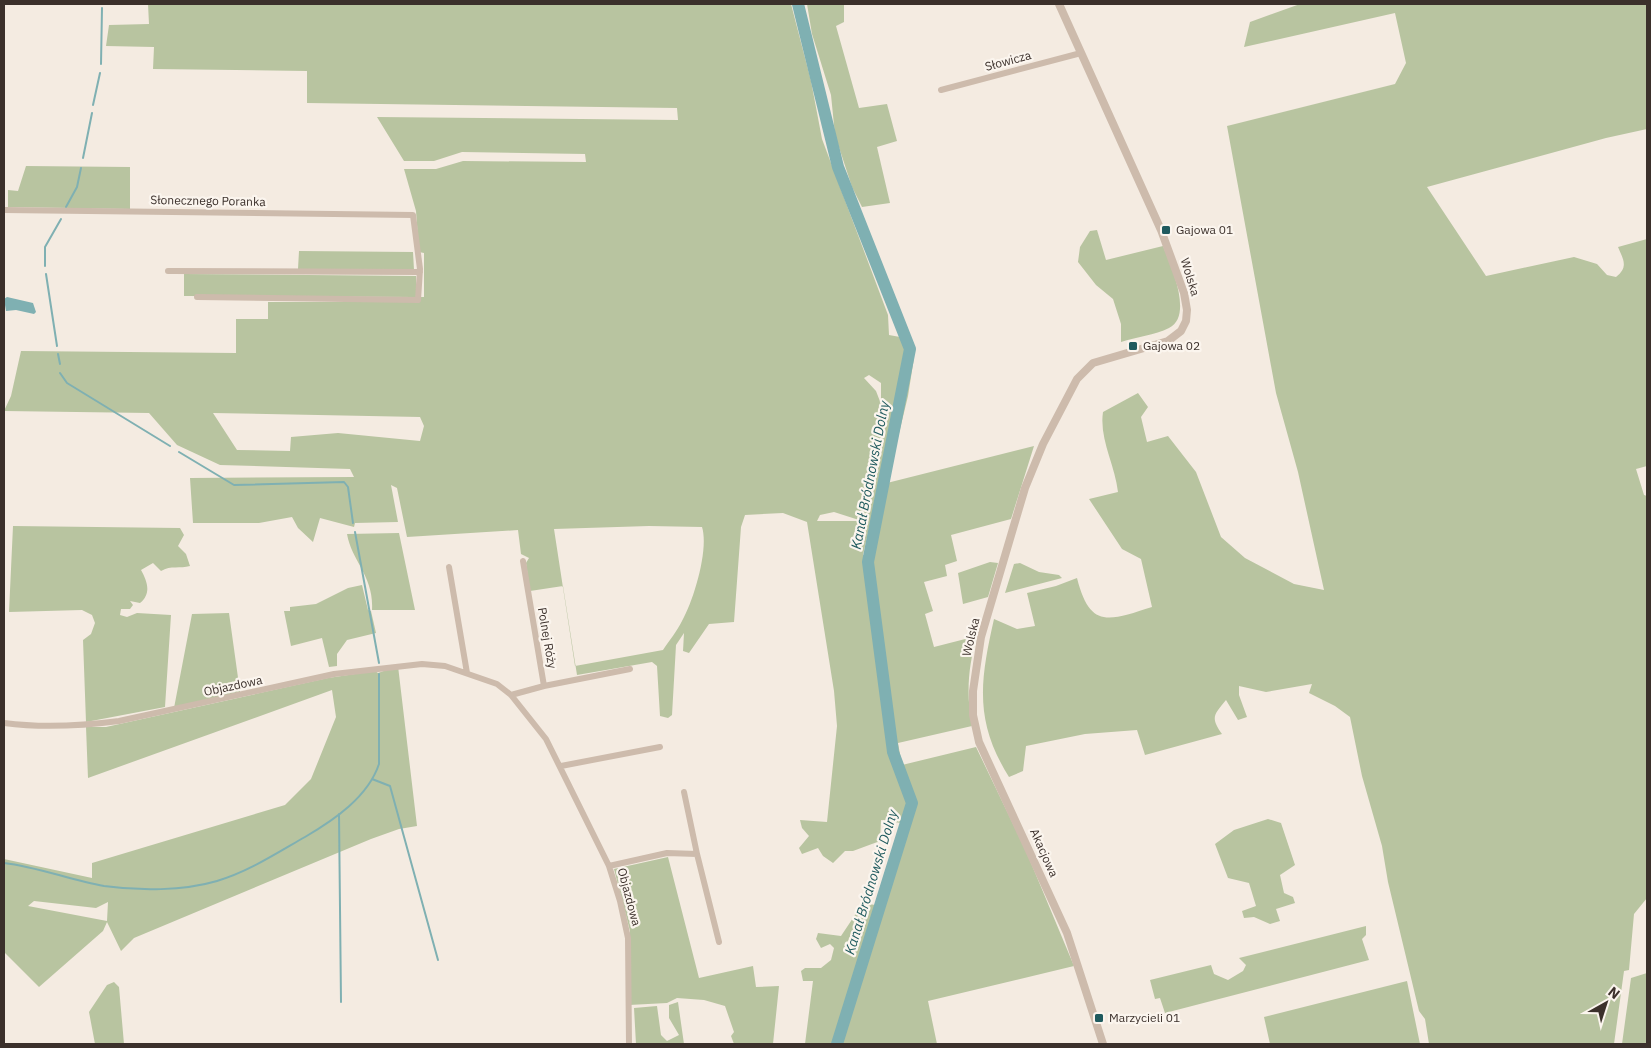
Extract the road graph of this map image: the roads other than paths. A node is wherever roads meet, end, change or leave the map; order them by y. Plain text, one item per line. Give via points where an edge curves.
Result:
1 (1059, 4) edge
2 (1081, 53) junction
3 (940, 90) dead end
4 (4, 210) edge
5 (168, 271) dead end
6 (420, 272) junction
7 (197, 297) dead end
8 (523, 561) dead end
9 (449, 567) dead end
10 (630, 668) dead end
11 (974, 670) joint
12 (467, 672) junction
13 (544, 686) junction
14 (512, 695) junction
15 (4, 722) edge
16 (660, 747) dead end
17 (561, 766) junction
18 (684, 792) dead end
19 (697, 854) junction
20 (609, 866) junction
21 (719, 942) dead end
22 (628, 1044) edge
23 (1103, 1044) edge

1 - 2 street, Wolska
2 - 3 street, Słowicza
2 - 11 street, Wolska via 1176,265 1187,310 1186,321 1181,331 1168,341 1093,363 1077,379 1033,466
4 - 6 street, Słonecznego Poranka via 412,215
5 - 6 street
6 - 7 street via 418,300
8 - 13 street, Polnej Róży
9 - 12 street
10 - 13 street
11 - 23 street, Akacjowa via 973,715 980,742 1067,933
12 - 14 street, Objazdowa via 497,684
12 - 15 street, Objazdowa via 422,664 334,674 119,721 46,726
13 - 14 street, Polnej Róży
14 - 17 street, Objazdowa via 546,739
16 - 17 street
17 - 20 street, Objazdowa
18 - 19 street
19 - 20 street via 667,853
19 - 21 street
20 - 22 street, Objazdowa via 628,938

